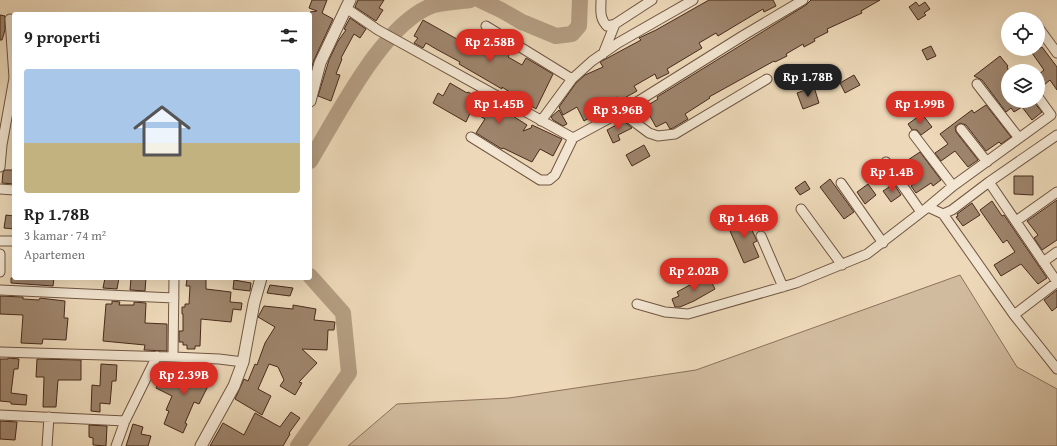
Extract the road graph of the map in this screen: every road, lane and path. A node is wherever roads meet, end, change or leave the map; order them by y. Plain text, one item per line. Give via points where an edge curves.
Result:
1 (601, 0) edge
2 (652, 0) edge
3 (693, 0) edge
4 (803, 0) edge
5 (348, 4) edge
6 (10, 19) dead end
7 (615, 24) junction
8 (486, 26) dead end
9 (1045, 38) edge
10 (12, 48) edge
11 (603, 54) junction
12 (1057, 54) edge
13 (572, 79) junction
14 (767, 79) dead end
15 (977, 84) dead end
16 (12, 89) edge
17 (312, 93) edge
18 (1045, 104) edge
19 (621, 112) junction
20 (1054, 113) edge
21 (541, 121) junction
22 (961, 129) dead end
23 (914, 135) dead end
24 (1057, 135) edge
25 (471, 137) dead end
26 (572, 138) junction
27 (1019, 138) junction
28 (886, 162) dead end
29 (987, 162) junction
30 (0, 167) edge
31 (990, 182) junction
32 (841, 183) dead end
33 (953, 186) junction
34 (0, 190) edge
35 (12, 190) edge
36 (1057, 192) edge
37 (801, 209) dead end
38 (924, 210) junction
39 (943, 214) junction
40 (1016, 221) junction
41 (761, 236) dead end
42 (0, 241) edge
43 (12, 242) edge
44 (883, 243) junction
45 (1057, 252) edge
46 (0, 254) edge
47 (1043, 262) junction
48 (842, 265) junction
49 (0, 272) edge
50 (174, 280) edge
51 (260, 280) edge
52 (1057, 282) edge
53 (783, 287) junction
54 (0, 290) edge
55 (174, 298) junction
56 (637, 304) dead end
57 (1014, 315) junction
58 (0, 352) edge
59 (157, 356) junction
60 (173, 357) junction
61 (243, 362) junction
62 (1057, 369) edge
63 (0, 415) edge
64 (49, 417) junction
65 (125, 420) junction
66 (47, 446) edge
67 (116, 446) edge
68 (201, 446) edge

1 - 7 street via 602,22 607,26
2 - 7 street
3 - 11 street
4 - 19 street
5 - 17 street via 320,63
5 - 21 street via 378,30
6 - 10 street
7 - 11 street
8 - 13 street
9 - 12 street
11 - 13 street
13 - 21 street
14 - 19 street via 675,134 658,136 649,133
15 - 27 street
16 - 30 street
18 - 20 street
19 - 26 street
20 - 27 street
21 - 26 street
22 - 29 street
23 - 33 street
24 - 31 street
25 - 26 street via 540,180 549,180 555,175
27 - 29 street
28 - 38 street
29 - 33 street
31 - 39 street
31 - 40 street
32 - 44 street
33 - 38 street
34 - 35 street
36 - 40 street
37 - 48 street
38 - 39 street
38 - 44 street
39 - 57 street
40 - 47 street
41 - 53 street
42 - 43 street
44 - 48 street via 867,254
45 - 47 street
46 - 49 street
47 - 52 street
48 - 53 street
50 - 55 street
51 - 61 street
52 - 57 street
53 - 56 street via 688,314 665,312
54 - 55 street
55 - 60 street
57 - 62 street
58 - 59 street
59 - 60 street
59 - 65 street
60 - 61 street
61 - 68 street via 234,386
63 - 64 street
64 - 65 street
64 - 66 street
65 - 67 street

